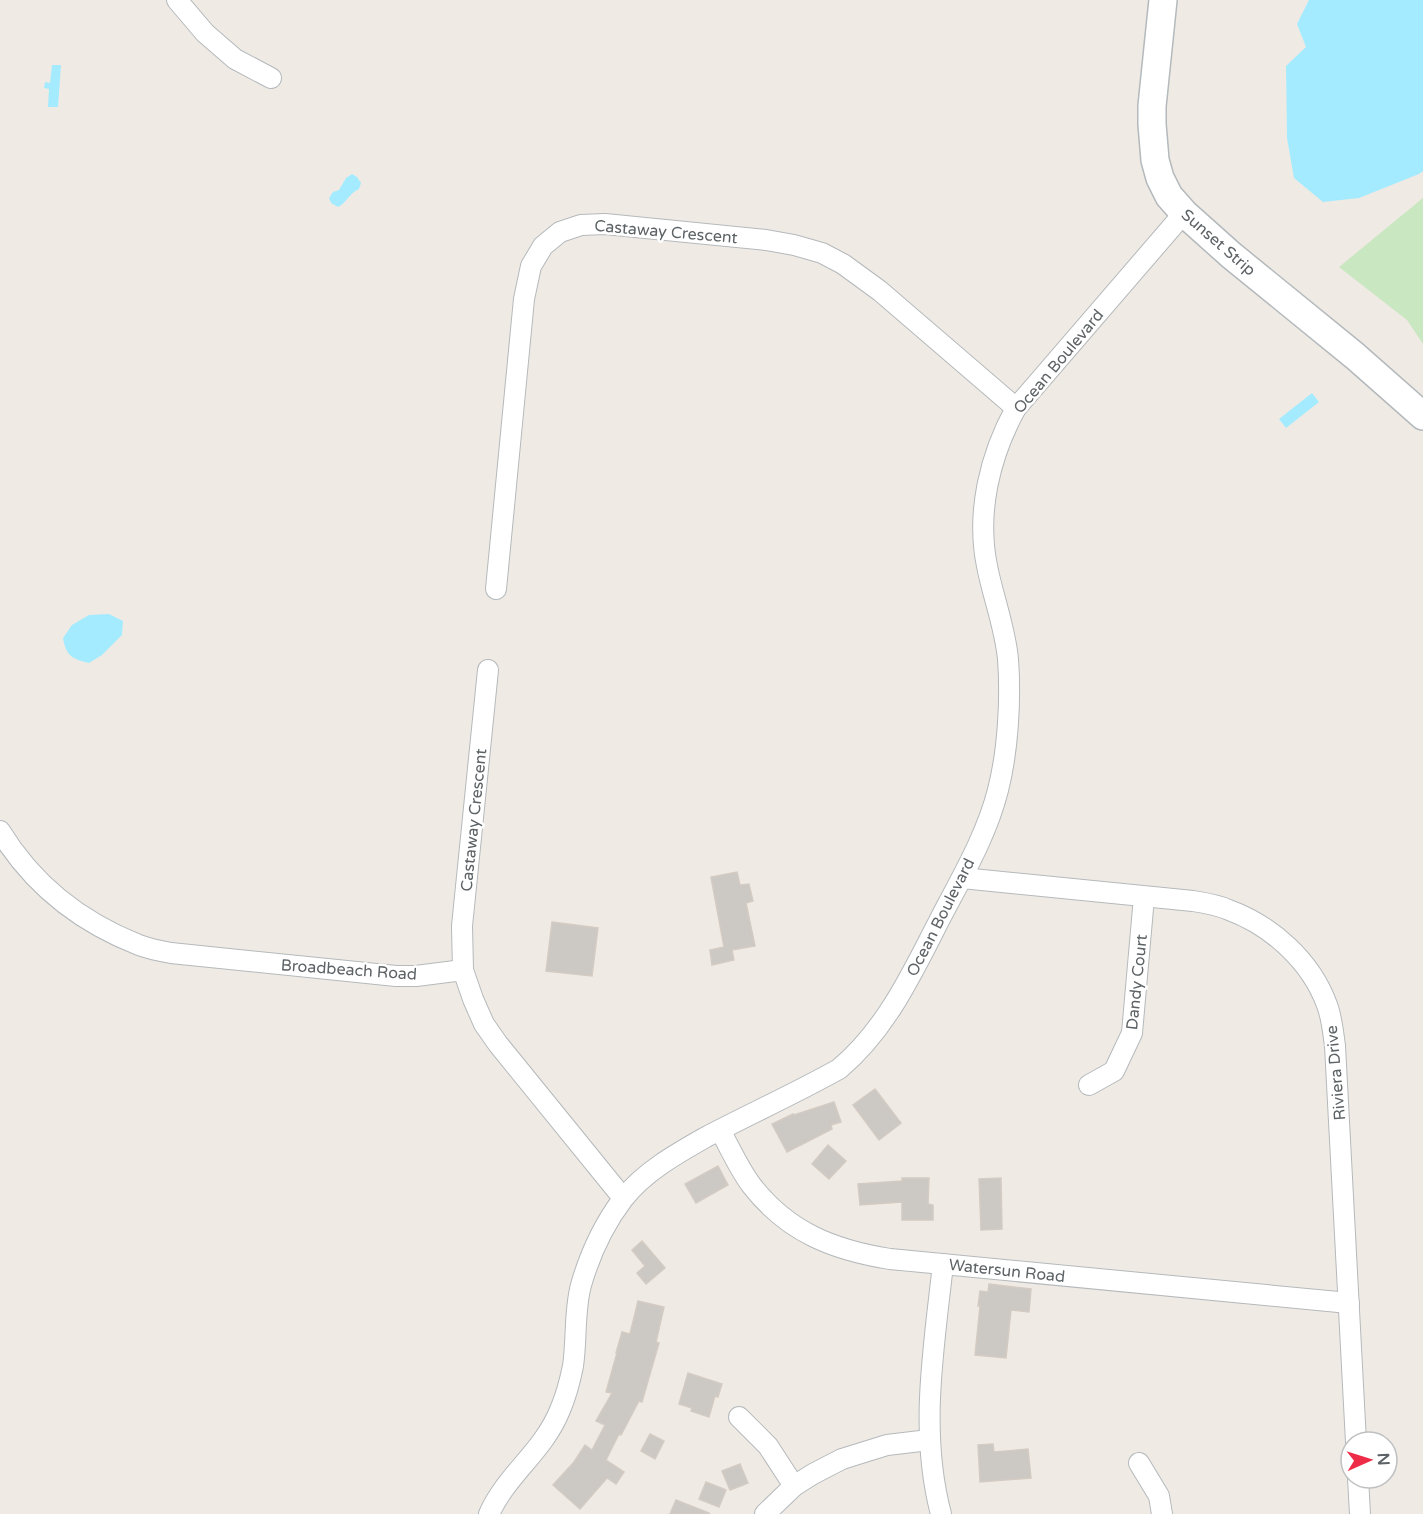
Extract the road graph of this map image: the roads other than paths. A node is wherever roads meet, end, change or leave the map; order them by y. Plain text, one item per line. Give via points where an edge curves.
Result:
1 (177, 0) edge
2 (1163, 0) edge
3 (271, 78) dead end
4 (1184, 213) junction
5 (1016, 408) junction
6 (1423, 416) edge
7 (496, 589) dead end
8 (488, 670) dead end
9 (0, 831) edge
10 (962, 878) junction
11 (1144, 897) junction
12 (463, 970) junction
13 (1089, 1085) dead end
14 (720, 1130) junction
15 (623, 1198) junction
16 (943, 1264) junction
17 (1349, 1303) junction
18 (739, 1417) dead end
19 (1355, 1430) edge
20 (930, 1440) junction
21 (1139, 1463) dead end
22 (794, 1486) junction
23 (1359, 1490) edge
24 (489, 1514) edge
25 (765, 1514) edge
26 (941, 1514) edge
27 (1162, 1514) edge
28 (1360, 1514) edge

1 - 3 street via 205,33 235,59
2 - 4 street, Sunset Strip via 1152,106 1153,141 1160,178
4 - 5 street, Ocean Boulevard
4 - 6 street, Sunset Strip
5 - 7 street, Castaway Crescent via 880,291 822,253 766,240 605,224 581,225 560,232 543,246 531,266 524,299
5 - 10 street, Ocean Boulevard via 988,478 983,537 1008,657 1004,758 988,820
8 - 12 street, Castaway Crescent via 462,926
9 - 12 street, Broadbeach Road via 11,850 56,897 82,917 140,945 171,953 396,976
10 - 11 street, Riviera Drive
10 - 14 street, Ocean Boulevard via 895,1004 852,1058 825,1077
11 - 13 street, Dandy Court via 1132,1033 1114,1071
11 - 17 street, Riviera Drive via 1229,909 1263,927 1308,970 1327,1004 1335,1046
12 - 15 street via 484,1023 498,1044
14 - 15 street, Ocean Boulevard via 668,1159
14 - 16 street, Watersun Road via 751,1185 798,1228 821,1241 862,1254
15 - 24 street, Ocean Boulevard via 600,1236 580,1287 573,1366 559,1412 544,1440 499,1494
16 - 17 street, Watersun Road
16 - 20 street via 931,1378
17 - 19 street, Riviera Drive
18 - 22 street via 768,1446
20 - 22 street via 856,1454
20 - 26 street
21 - 27 street via 1159,1496
22 - 25 street
23 - 28 street

